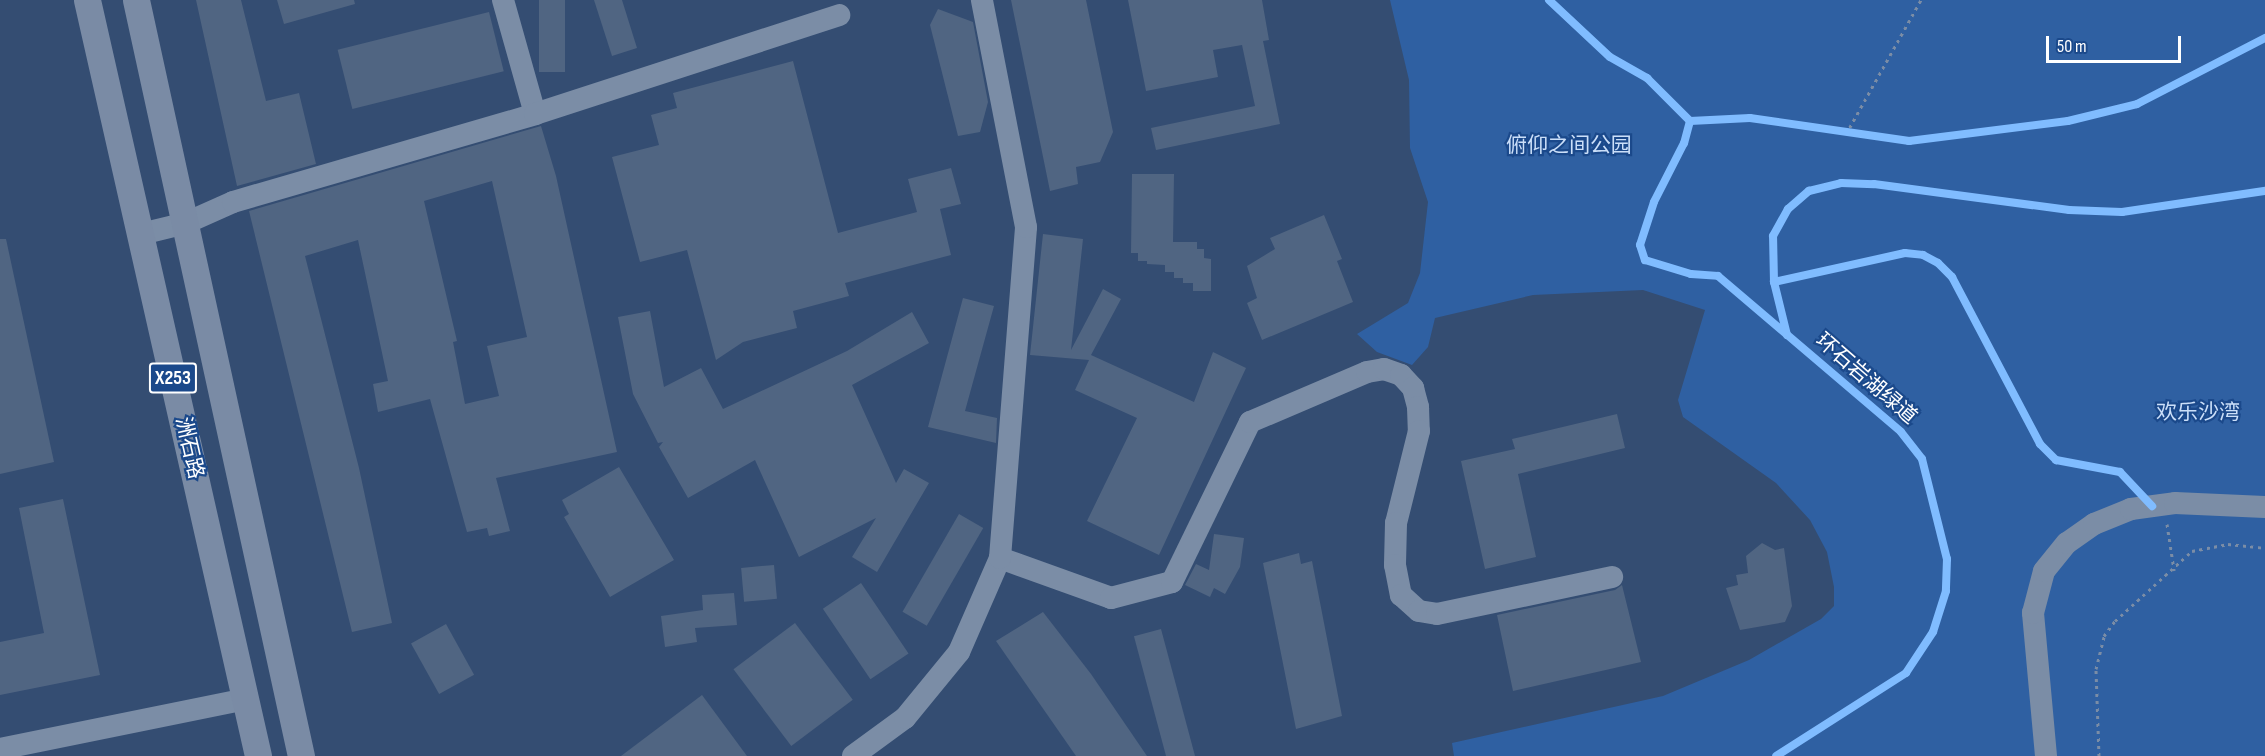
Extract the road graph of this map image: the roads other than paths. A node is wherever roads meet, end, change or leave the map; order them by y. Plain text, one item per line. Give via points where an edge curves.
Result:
1 (87, 0) edge
2 (136, 0) edge
3 (503, 0) edge
4 (982, 0) edge
5 (839, 15) dead end
6 (535, 114) junction
7 (186, 224) junction
8 (141, 234) junction
9 (2265, 507) edge
10 (1000, 558) junction
11 (1612, 577) dead end
12 (245, 699) junction
13 (0, 749) edge
14 (258, 756) edge
15 (301, 756) edge
16 (854, 756) edge
17 (2046, 756) edge

1 - 8 main road, 洲石路 / X253
2 - 7 main road, 洲石路 / X253
3 - 6 street
4 - 10 street via 1026,227
5 - 6 street
6 - 7 street via 232,202
7 - 8 street
7 - 15 main road, 洲石路 / X253
8 - 12 main road, 洲石路 / X253
9 - 17 street via 2131,509 2094,524 2067,543 2044,571 2033,613
10 - 11 street via 1111,598 1172,582 1250,422 1367,372 1384,369 1401,375 1413,388 1418,407 1419,431 1396,523 1395,565 1401,595 1419,611 1437,614
10 - 16 street via 959,652 905,718
12 - 13 street
12 - 14 main road, 洲石路 / X253

